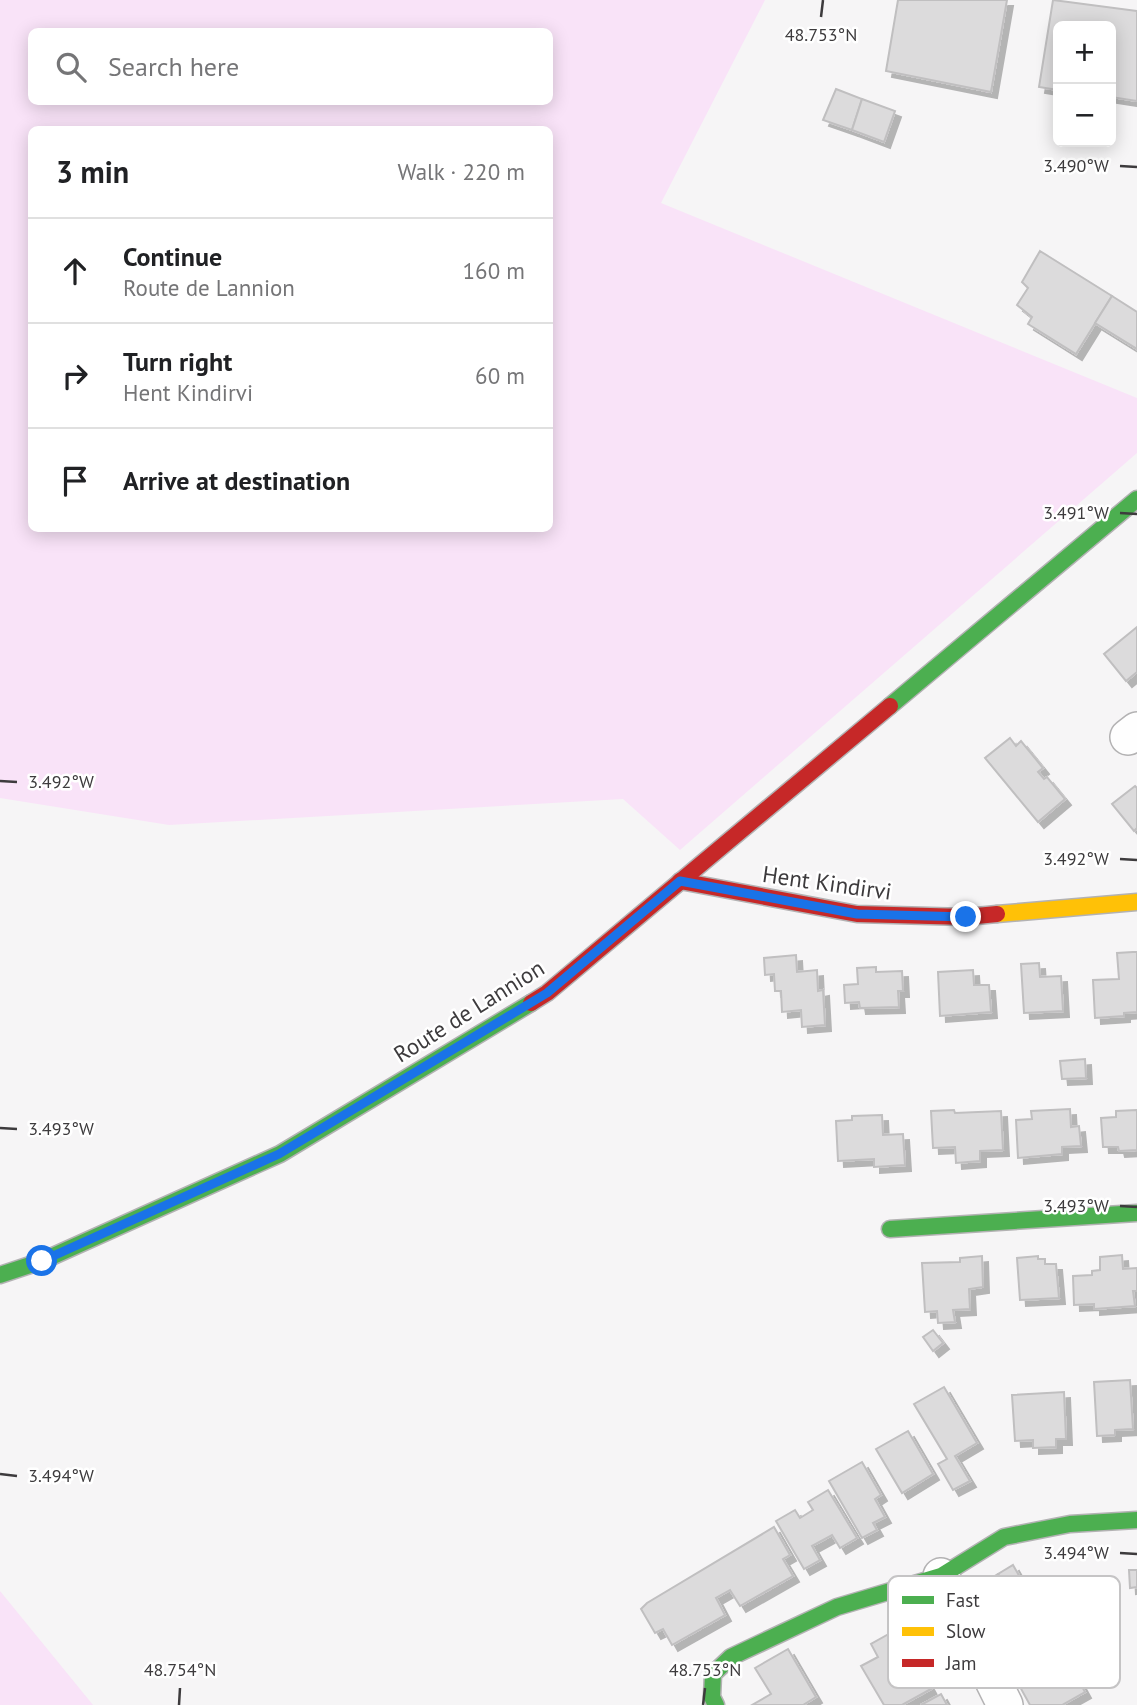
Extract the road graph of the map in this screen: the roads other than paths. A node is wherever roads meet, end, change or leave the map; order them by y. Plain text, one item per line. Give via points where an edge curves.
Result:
1 (1137, 499) edge
2 (680, 881) junction
3 (1137, 902) edge
4 (1137, 1213) edge
5 (890, 1229) dead end
6 (0, 1275) edge
7 (1137, 1520) edge
8 (941, 1576) edge
9 (888, 1592) edge
10 (997, 1688) edge
11 (716, 1705) edge
12 (1005, 1705) edge

1 - 2 main road, Route de Lannion
2 - 3 main road, Hent Kindirvi via 857,914 966,917
2 - 6 main road, Route de Lannion via 547,993 279,1154 42,1261
4 - 5 main road
7 - 8 main road via 1070,1524 1004,1536
9 - 11 main road via 837,1607 732,1657 713,1674
10 - 12 street

